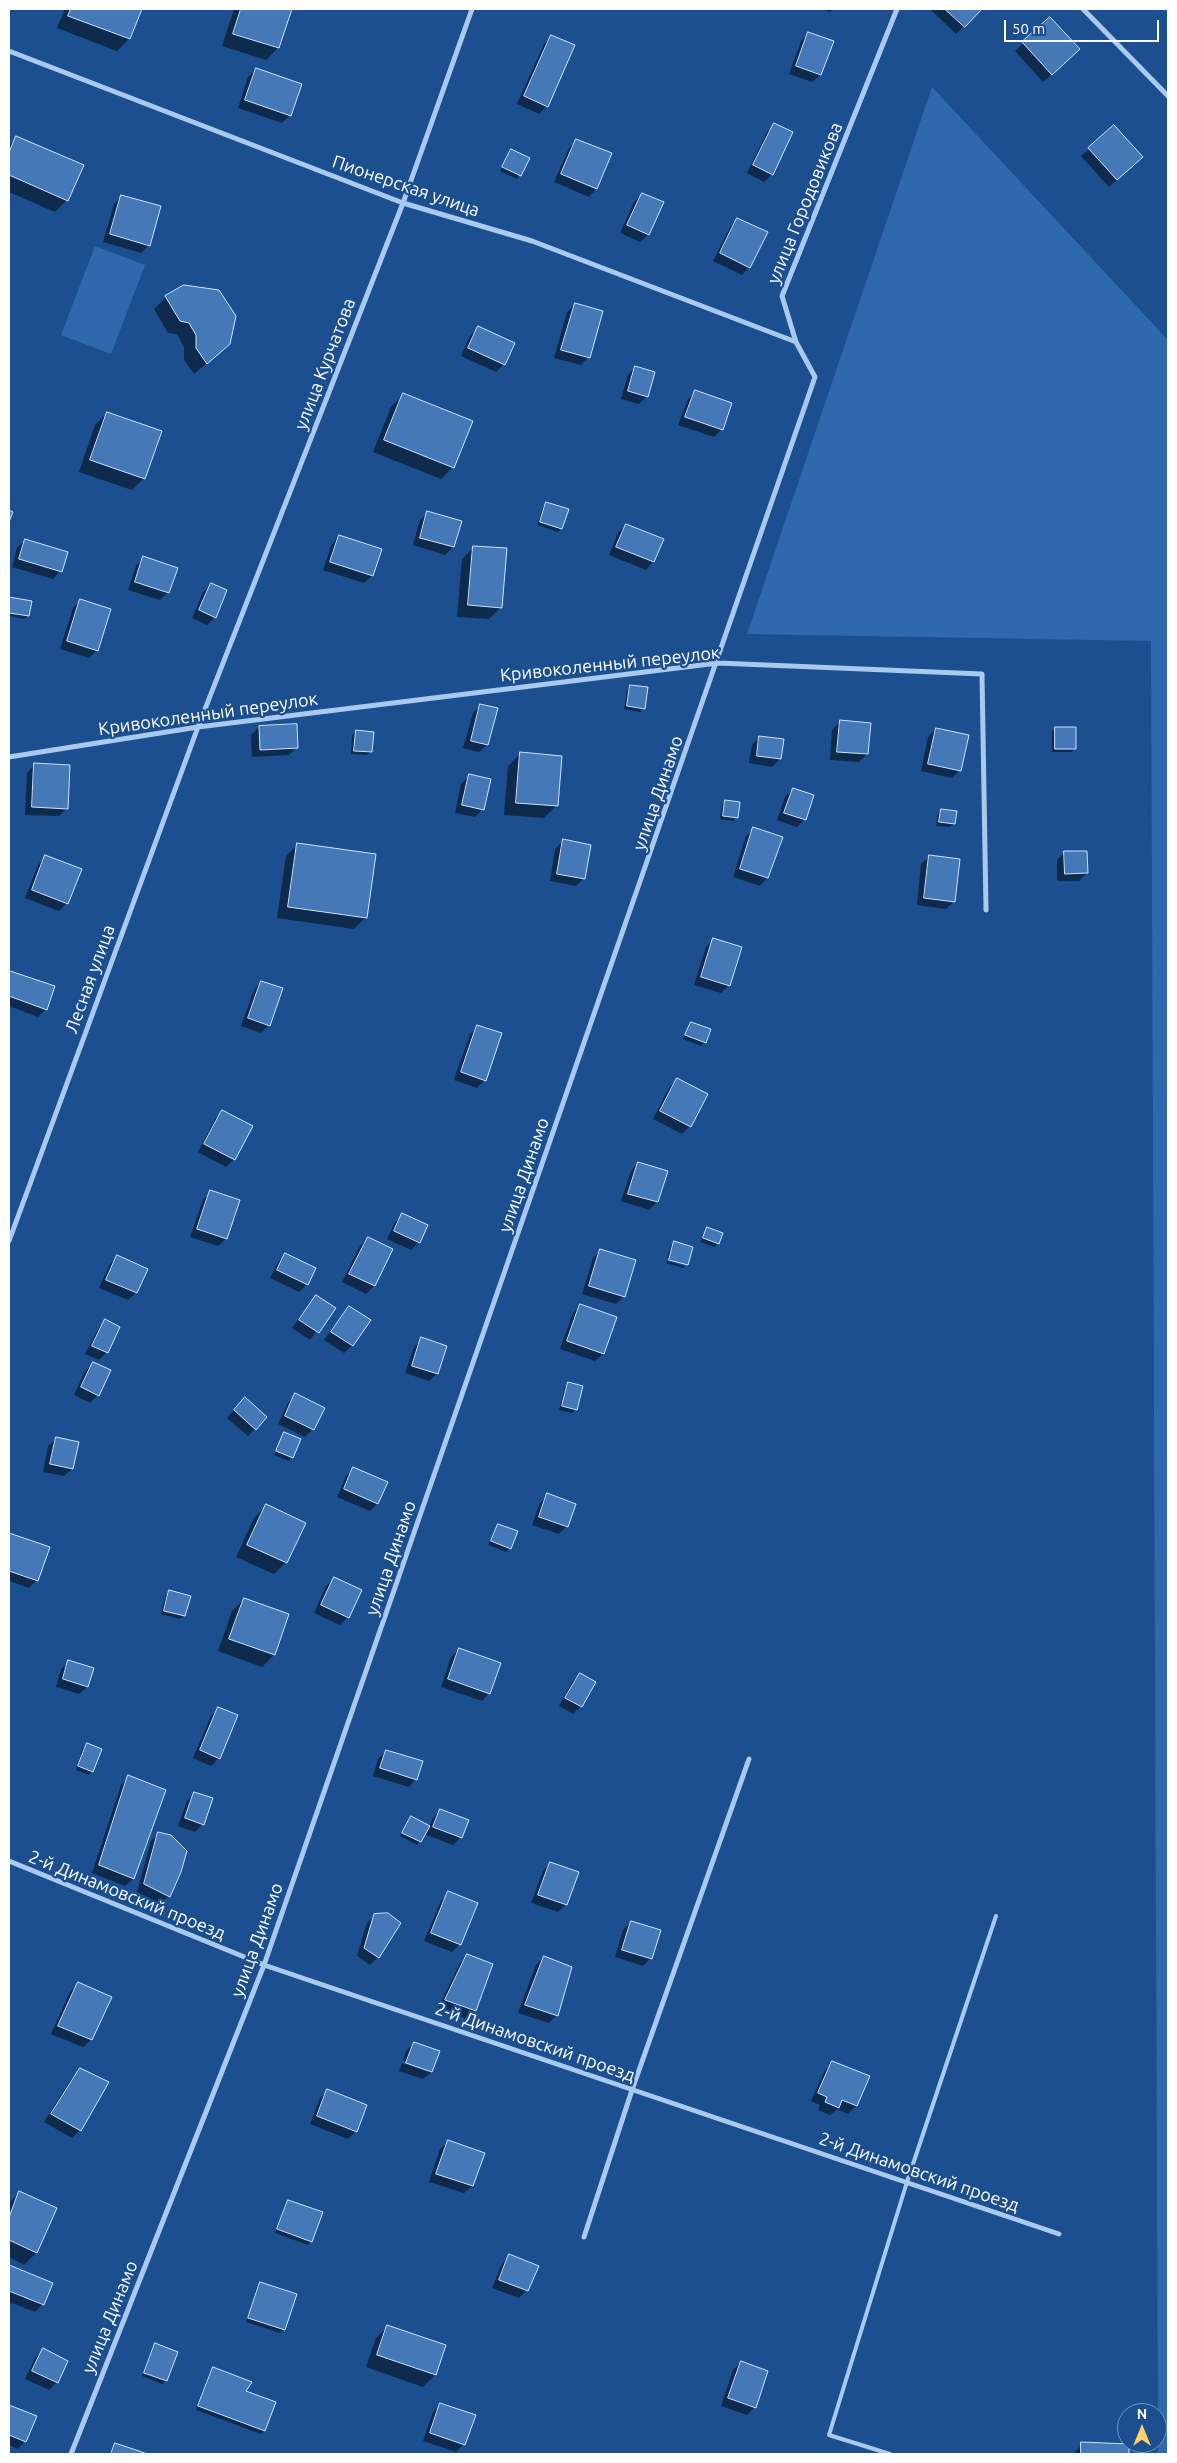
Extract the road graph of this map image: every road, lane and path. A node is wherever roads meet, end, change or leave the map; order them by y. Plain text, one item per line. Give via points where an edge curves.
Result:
1 (472, 9) edge
2 (897, 9) edge
3 (1083, 9) edge
4 (9, 51) edge
5 (1168, 96) edge
6 (403, 203) junction
7 (796, 342) junction
8 (718, 663) junction
9 (198, 727) junction
10 (9, 757) edge
11 (986, 910) dead end
12 (9, 1241) edge
13 (749, 1759) dead end
14 (9, 1861) edge
15 (996, 1916) dead end
16 (264, 1965) junction
17 (632, 2090) junction
18 (907, 2182) junction
19 (1059, 2234) dead end
20 (584, 2237) dead end
21 (71, 2454) edge
22 (890, 2454) edge

1 - 6 street, улица Курчатова
2 - 7 street, улица Городовикова via 782,296
3 - 5 street
4 - 6 street, Пионерская улица
6 - 7 street, Пионерская улица via 532,241
6 - 9 street, улица Курчатова
7 - 8 street, улица Городовикова via 815,377
8 - 9 street, Кривоколенный переулок
8 - 11 street, Кривоколенный переулок via 982,674
8 - 16 street, улица Динамо
9 - 10 street, Кривоколенный переулок
9 - 12 street, Лесная улица
13 - 17 street
14 - 16 street, 2-й Динамовский проезд
15 - 18 lane
16 - 17 street, 2-й Динамовский проезд
16 - 21 street, улица Динамо
17 - 18 street, 2-й Динамовский проезд
17 - 20 street
18 - 19 street, 2-й Динамовский проезд
18 - 22 lane via 829,2435

